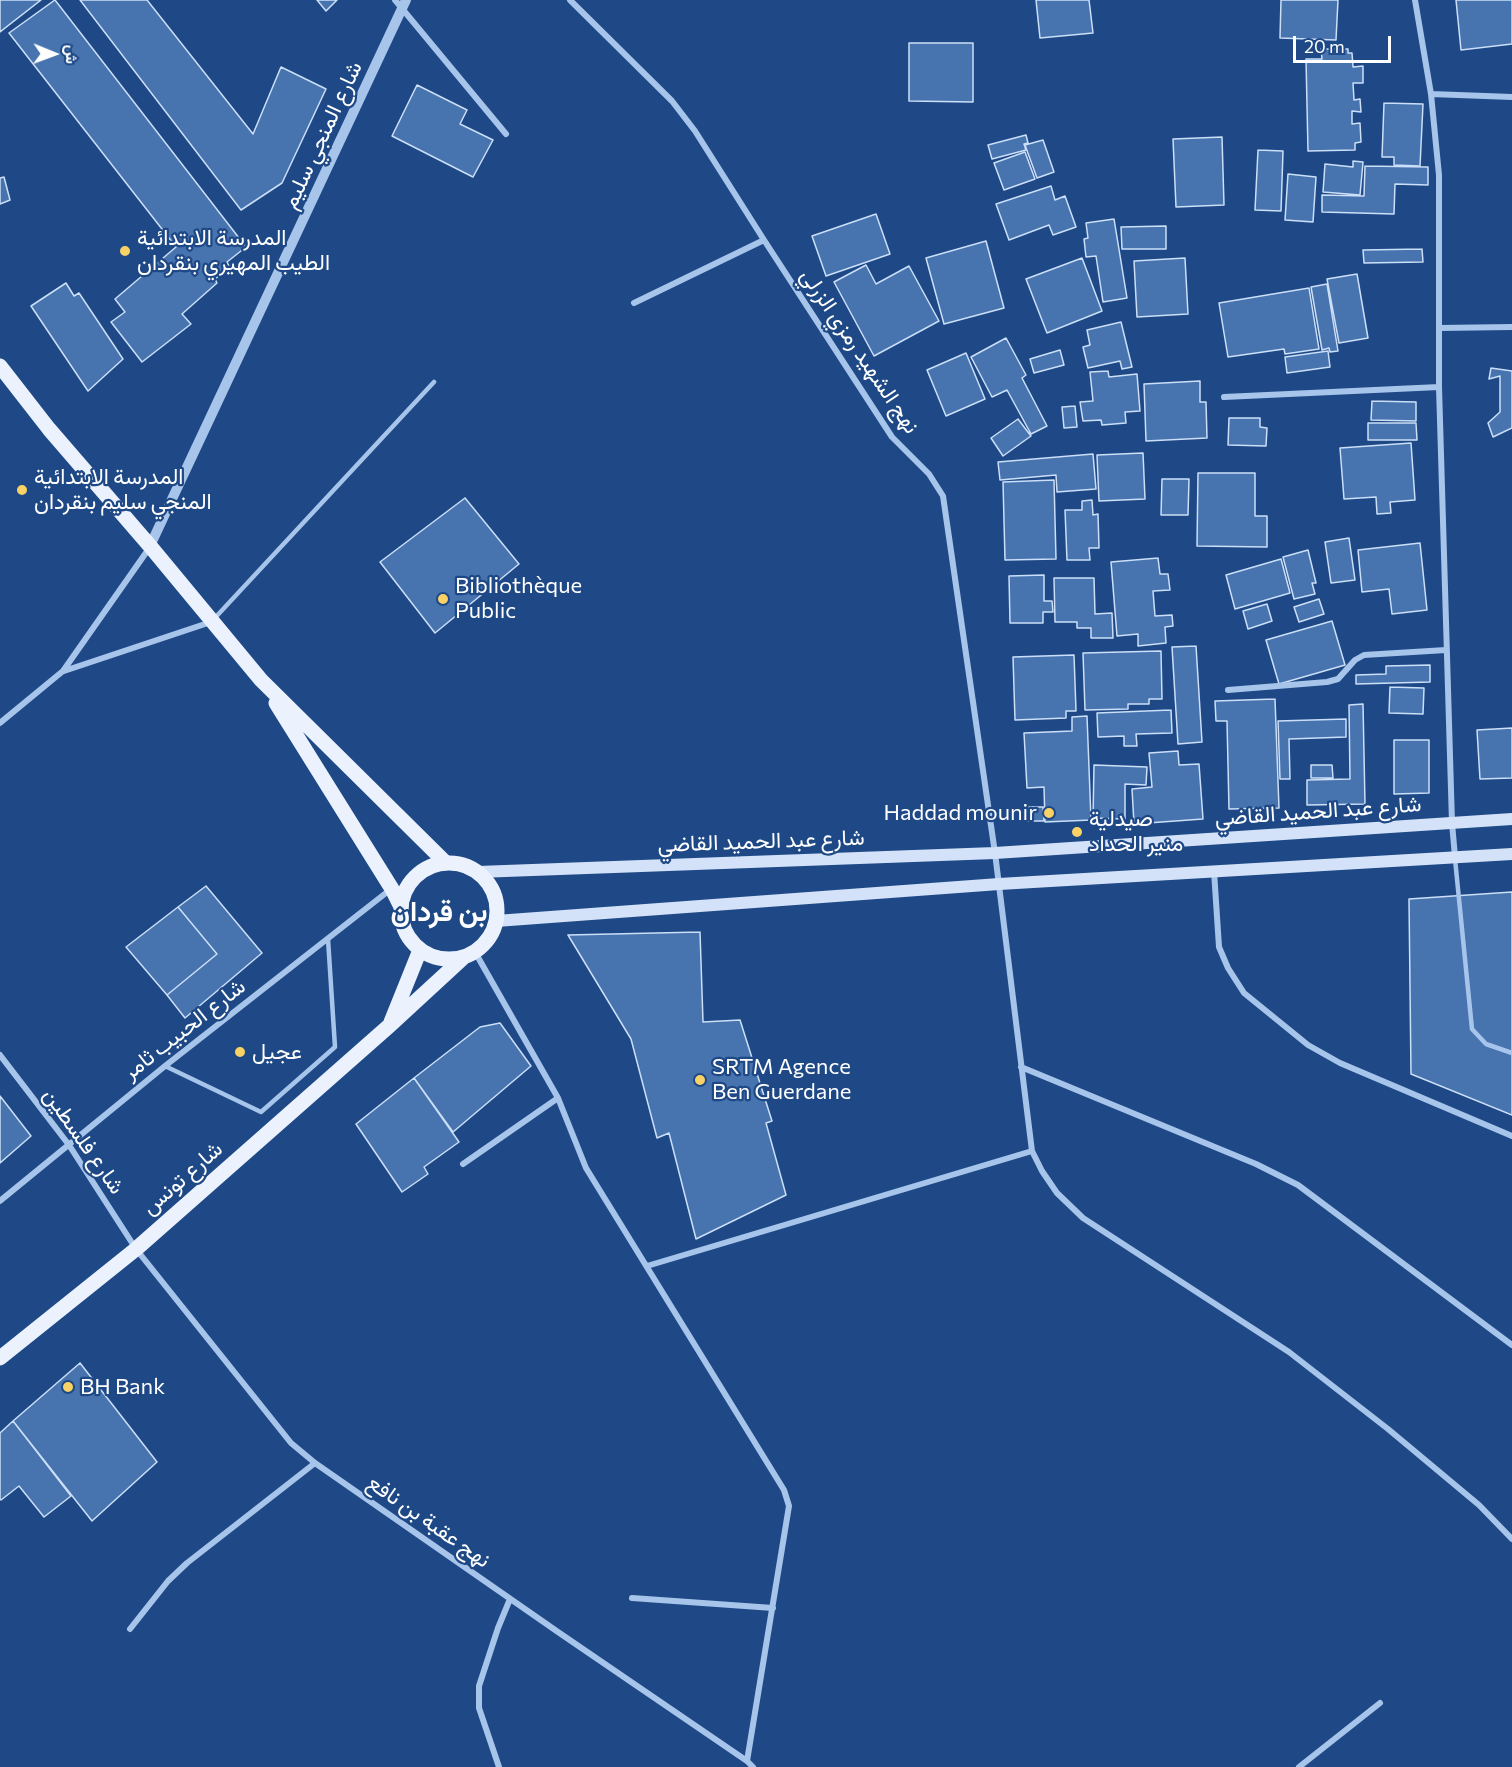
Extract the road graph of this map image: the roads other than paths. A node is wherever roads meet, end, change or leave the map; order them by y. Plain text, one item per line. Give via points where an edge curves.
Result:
1 (395, 0) edge
2 (570, 0) edge
3 (1415, 0) edge
4 (404, 5) edge
5 (1431, 94) junction
6 (1512, 97) edge
7 (506, 134) dead end
8 (764, 240) junction
9 (634, 303) dead end
10 (1512, 327) edge
11 (1439, 328) junction
12 (0, 366) edge
13 (434, 382) dead end
14 (1439, 387) junction
15 (1224, 397) dead end
16 (150, 546) junction
17 (212, 622) junction
18 (1446, 650) junction
19 (63, 671) junction
20 (261, 680) junction
21 (1228, 690) dead end
22 (0, 723) edge
23 (1512, 819) edge
24 (1452, 823) junction
25 (995, 852) junction
26 (1512, 854) edge
27 (1455, 857) junction
28 (446, 863) junction
29 (1214, 870) junction
30 (478, 873) junction
31 (999, 884) junction
32 (392, 889) junction
33 (401, 907) junction
34 (496, 921) junction
35 (328, 939) junction
36 (420, 950) junction
37 (470, 955) junction
38 (389, 1026) junction
39 (1512, 1053) edge
40 (0, 1055) edge
41 (165, 1066) junction
42 (1021, 1067) junction
43 (558, 1098) junction
44 (1512, 1136) edge
45 (69, 1145) junction
46 (1032, 1151) junction
47 (462, 1164) dead end
48 (0, 1201) edge
49 (136, 1249) junction
50 (646, 1266) junction
51 (1512, 1345) edge
52 (0, 1358) edge
53 (315, 1463) junction
54 (1512, 1539) edge
55 (632, 1598) dead end
56 (510, 1599) junction
57 (772, 1608) junction
58 (130, 1629) dead end
59 (1380, 1703) dead end
60 (747, 1761) junction
61 (500, 1767) edge
62 (753, 1767) edge
63 (1299, 1767) edge

1 - 4 street
2 - 8 street, نهج الشهيد رمزي الزرلي via 672,101
3 - 5 street
4 - 7 street
4 - 16 street, شارع المنجي سليم
5 - 6 street
5 - 11 street via 1439,175
8 - 9 street
8 - 25 street, نهج الشهيد رمزي الزرلي via 892,437 929,474 943,496
10 - 11 street
11 - 14 street
12 - 16 main road
13 - 17 lane
14 - 15 street
14 - 18 street
16 - 17 main road
16 - 19 street
17 - 19 street
17 - 20 main road
18 - 21 street via 1365,656 1355,660 1338,679 1327,682
18 - 24 street
19 - 22 street
20 - 28 main road
20 - 32 main road
23 - 24 main road, شارع عبد الحميد القاضي
24 - 25 main road, شارع عبد الحميد القاضي
24 - 27 street
25 - 30 main road, شارع عبد الحميد القاضي
25 - 31 street, نهج الشهيد رمزي الزرلي
26 - 27 main road
27 - 29 main road
27 - 39 lane via 1472,1029 1486,1044
28 - 30 main road via 464,865
28 - 33 main road via 429,867 415,877
29 - 31 main road
29 - 44 street via 1219,947 1244,993 1308,1045 1340,1063
30 - 34 main road via 494,894
31 - 34 main road
31 - 42 street, نهج الشهيد رمزي الزرلي
32 - 33 main road
32 - 35 street, شارع الحبيب ثامر
33 - 36 main road via 409,938
34 - 37 main road via 489,938
35 - 41 street, شارع الحبيب ثامر
35 - 41 lane via 335,1047 261,1112
36 - 37 main road via 449,960
36 - 38 main road
37 - 38 main road, شارع تونس
37 - 43 street
38 - 49 main road, شارع تونس
40 - 45 street, شارع فلسطين
41 - 45 street, شارع الحبيب ثامر
42 - 46 street, نهج الشهيد رمزي الزرلي
42 - 51 street via 1298,1185
43 - 47 street
43 - 50 street via 586,1168
45 - 48 street, شارع الحبيب ثامر
45 - 49 street, شارع فلسطين
46 - 50 street
46 - 54 street via 1057,1192 1083,1218 1289,1352 1479,1505
49 - 52 main road, شارع تونس
49 - 53 street, نهج عقبة بن نافع via 291,1443
50 - 57 street via 784,1490 789,1506
53 - 56 street, نهج عقبة بن نافع
53 - 58 street via 187,1563
55 - 57 street
56 - 60 street, نهج عقبة بن نافع
56 - 61 street via 479,1686 479,1708
57 - 60 street
59 - 63 street
60 - 62 street, نهج عقبة بن نافع

